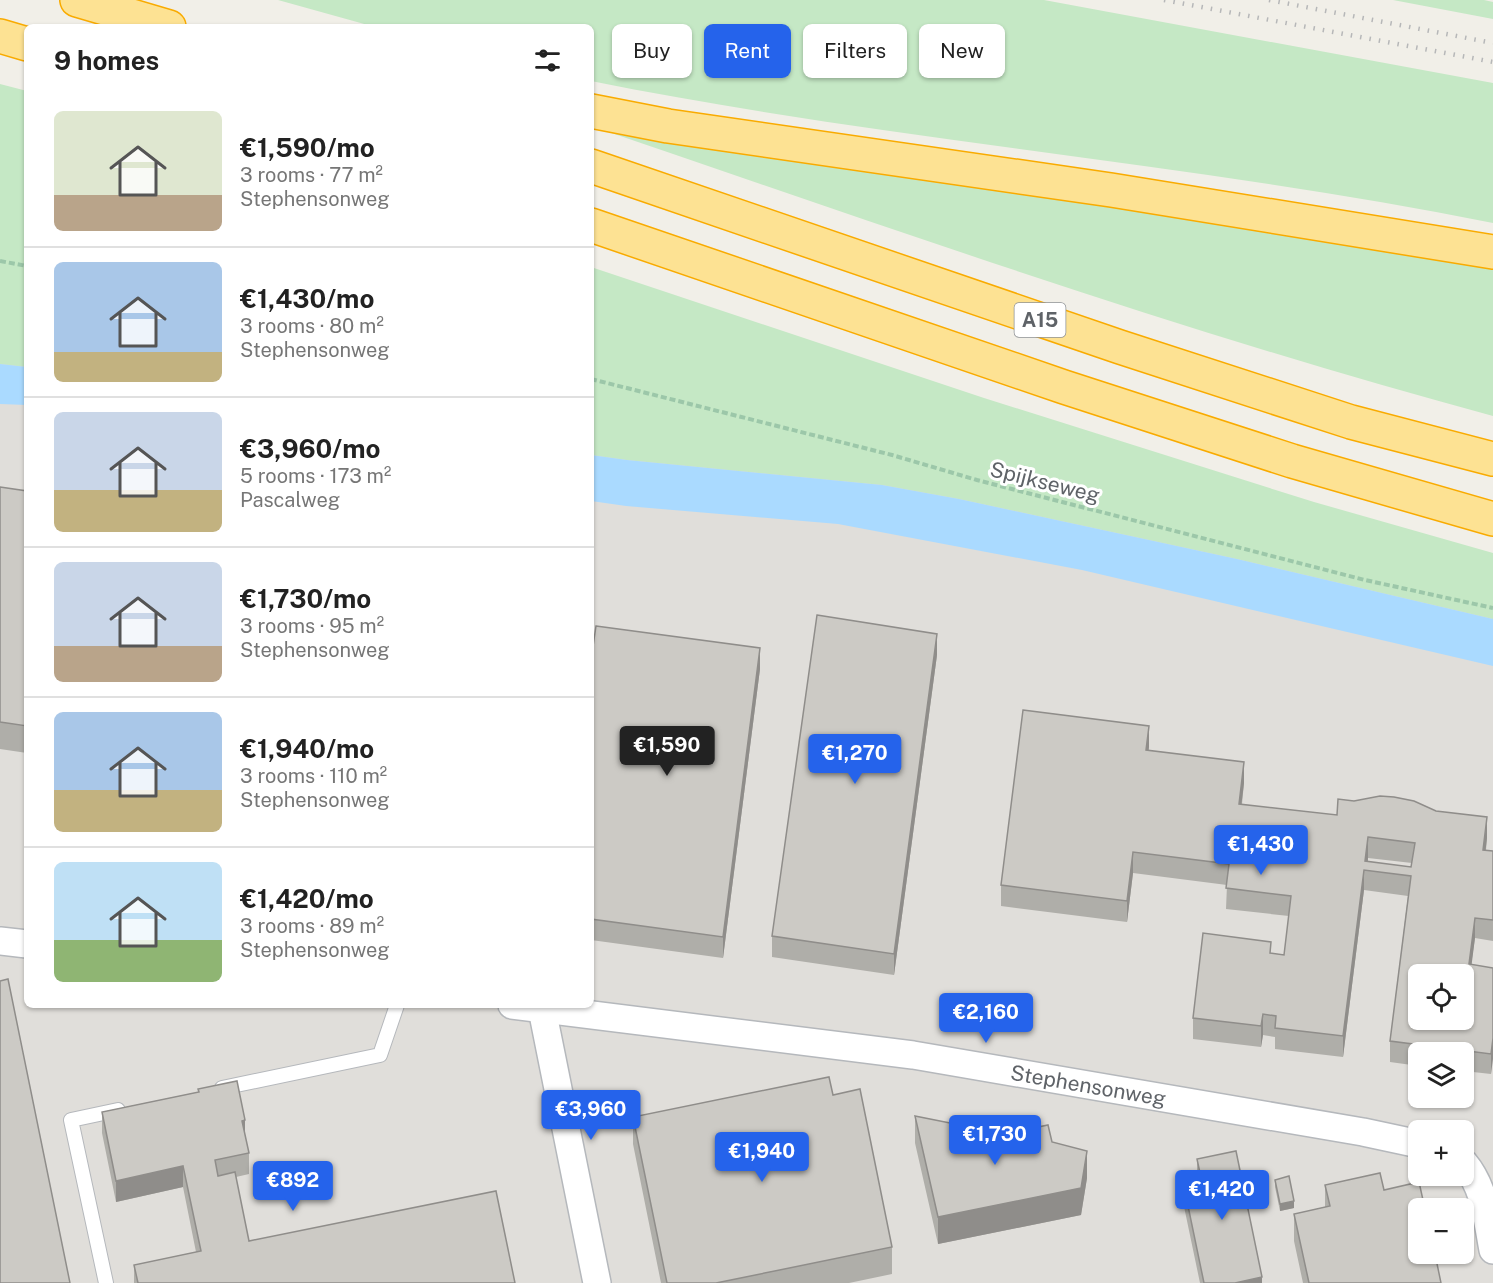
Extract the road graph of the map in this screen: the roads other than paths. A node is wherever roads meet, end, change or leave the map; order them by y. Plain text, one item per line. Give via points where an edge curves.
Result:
1 (77, 0) edge
2 (159, 24) edge
3 (0, 36) edge
4 (24, 43) edge
5 (594, 112) edge
6 (594, 167) edge
7 (594, 226) edge
8 (1493, 252) edge
9 (1493, 459) edge
10 (1493, 519) edge
11 (0, 940) edge
12 (24, 944) edge
13 (396, 1008) edge
14 (534, 1008) edge
15 (542, 1009) junction
16 (208, 1091) edge
17 (128, 1108) edge
18 (1408, 1142) edge
19 (1474, 1177) edge
20 (1493, 1250) edge
21 (106, 1283) edge
22 (597, 1283) edge

1 - 2 highway
3 - 4 highway
5 - 8 highway
6 - 9 highway, A15 via 1131,351 1351,422
7 - 10 highway via 1064,387 1292,461
11 - 12 street
13 - 16 lane via 380,1054
14 - 15 street, Stephensonweg
15 - 18 street, Stephensonweg via 913,1054
15 - 22 street
17 - 21 lane via 71,1120
19 - 20 street via 1481,1191

